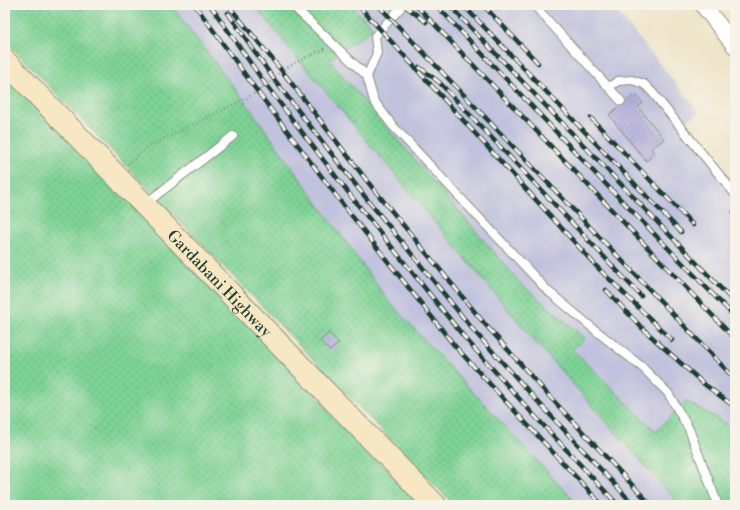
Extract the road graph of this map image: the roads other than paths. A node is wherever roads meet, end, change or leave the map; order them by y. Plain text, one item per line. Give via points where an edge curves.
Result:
1 (292, 5) edge
2 (403, 5) edge
3 (534, 5) edge
4 (704, 5) edge
5 (735, 46) edge
6 (5, 61) edge
7 (367, 76) junction
8 (609, 87) junction
9 (621, 101) dead end
10 (233, 136) dead end
11 (735, 194) edge
12 (144, 205) junction
13 (435, 505) edge
14 (718, 505) edge

1 - 7 lane
2 - 7 lane via 375,36 377,53
3 - 8 lane
4 - 5 street
6 - 12 main road, Gardabani Highway
7 - 14 lane via 374,101 392,125 548,291 642,367 668,393 689,429
8 - 9 lane
8 - 11 lane via 618,81 632,80 644,84
10 - 12 lane
12 - 13 main road, Gardabani Highway

